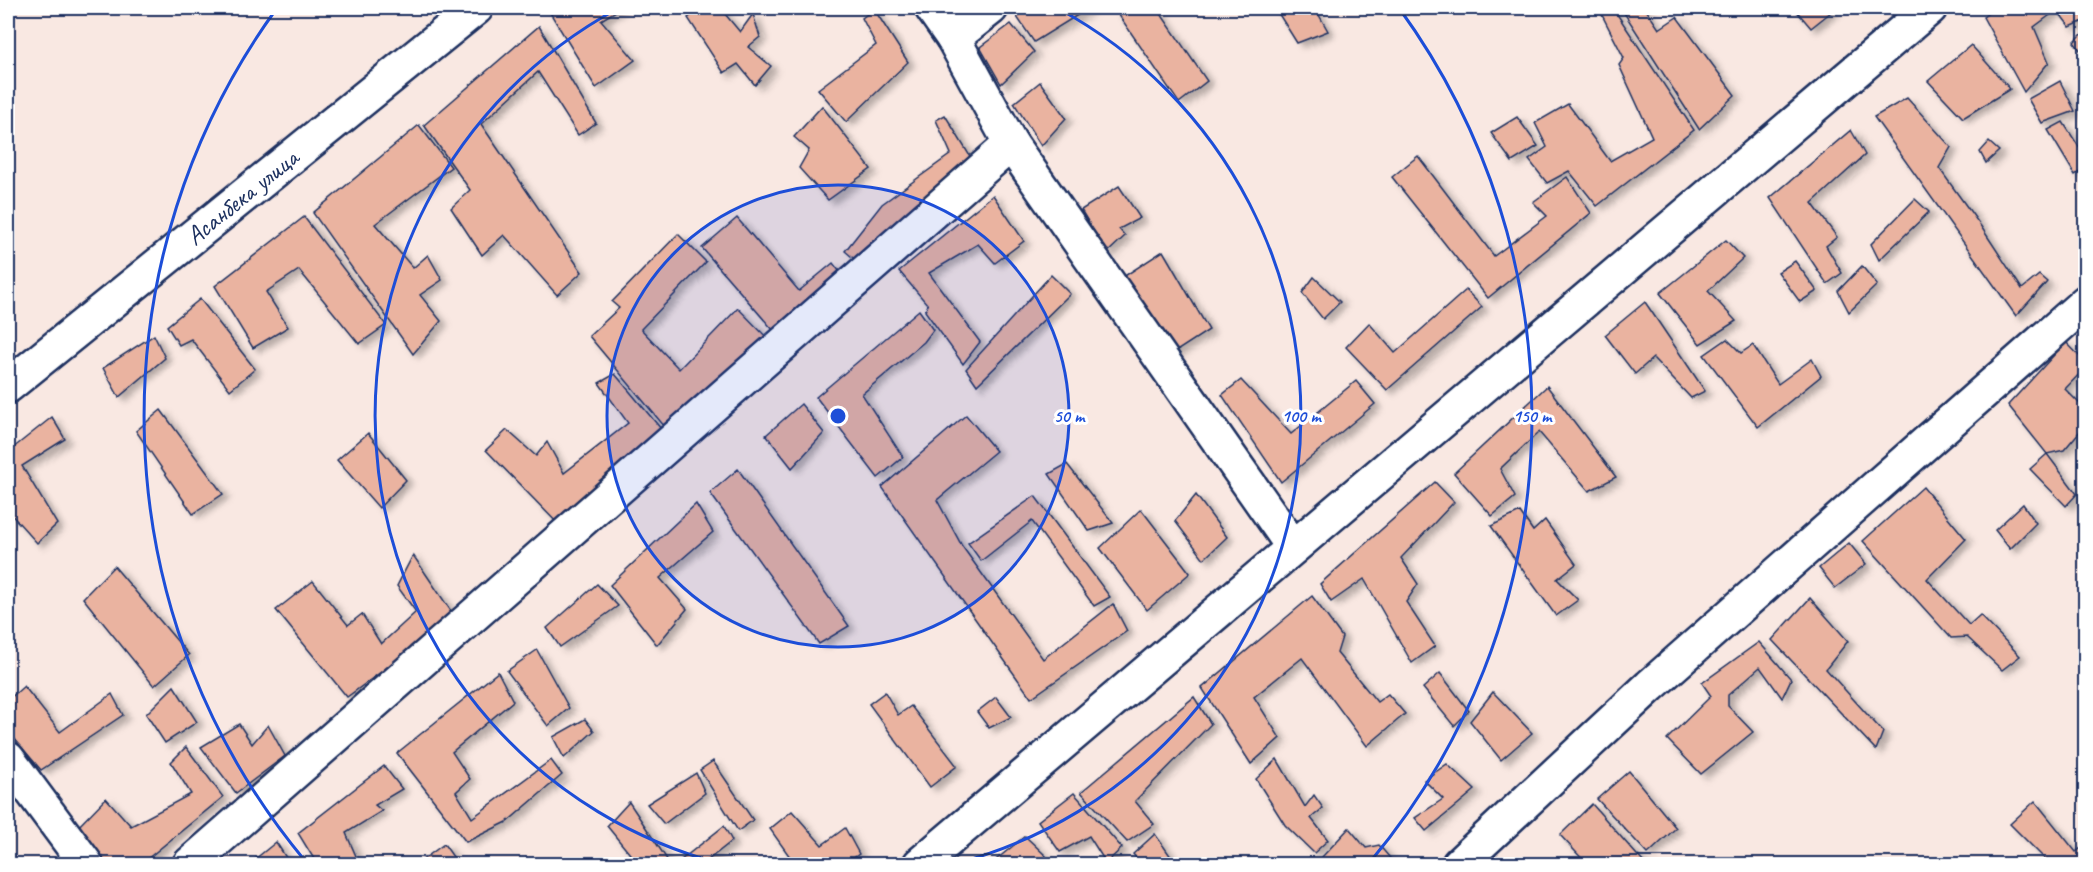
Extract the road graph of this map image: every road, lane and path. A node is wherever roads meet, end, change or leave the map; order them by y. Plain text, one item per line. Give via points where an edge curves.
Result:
1 (476, 8) edge
2 (932, 8) edge
3 (992, 8) edge
4 (1930, 8) edge
5 (953, 38) junction
6 (1011, 144) junction
7 (2085, 302) edge
8 (8, 386) edge
9 (1293, 548) junction
10 (8, 759) edge
11 (86, 864) edge
12 (190, 864) edge
13 (920, 864) edge
14 (1460, 864) edge

1 - 8 street, Асанбека улица
2 - 5 street
3 - 5 street
4 - 9 street
5 - 6 street
6 - 9 street
6 - 12 street
7 - 14 street via 1650,686
9 - 13 street
10 - 11 street

